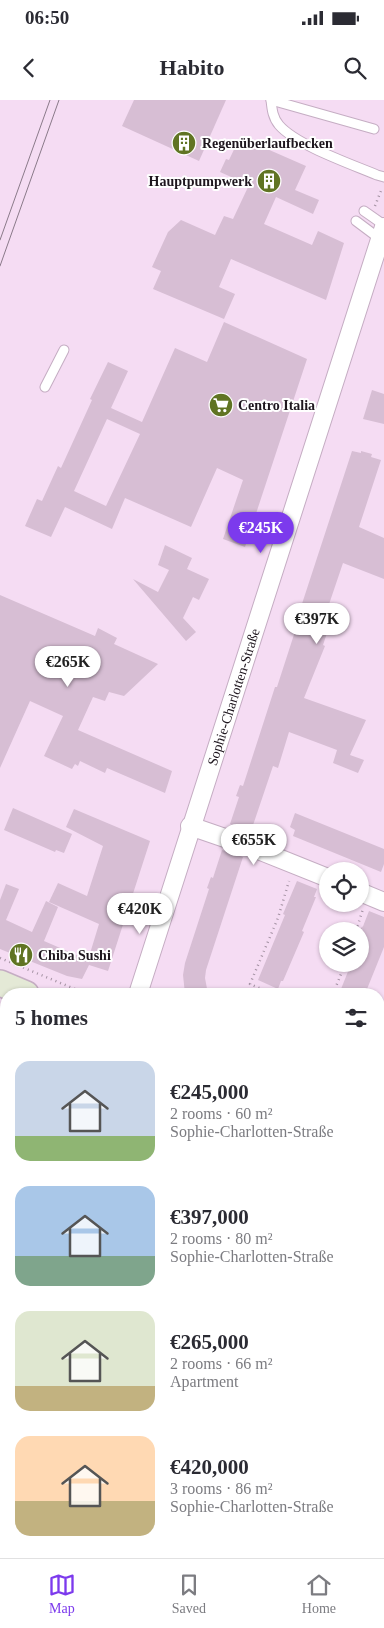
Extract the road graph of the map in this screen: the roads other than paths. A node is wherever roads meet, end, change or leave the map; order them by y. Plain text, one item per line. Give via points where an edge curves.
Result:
1 (271, 100) edge
2 (374, 130) dead end
3 (384, 177) edge
4 (364, 211) dead end
5 (356, 221) dead end
6 (383, 231) edge
7 (64, 350) dead end
8 (45, 387) dead end
9 (190, 826) junction
10 (319, 874) edge
11 (369, 899) edge
12 (384, 902) edge
13 (0, 983) edge
14 (12, 988) edge
15 (140, 988) edge

1 - 2 lane
1 - 3 lane via 272,114 294,139
4 - 6 lane
5 - 6 lane
6 - 9 street, Sophie-Charlotten-Straße
7 - 8 lane
9 - 10 street
9 - 15 street, Sophie-Charlotten-Straße
11 - 12 street
13 - 14 main road

